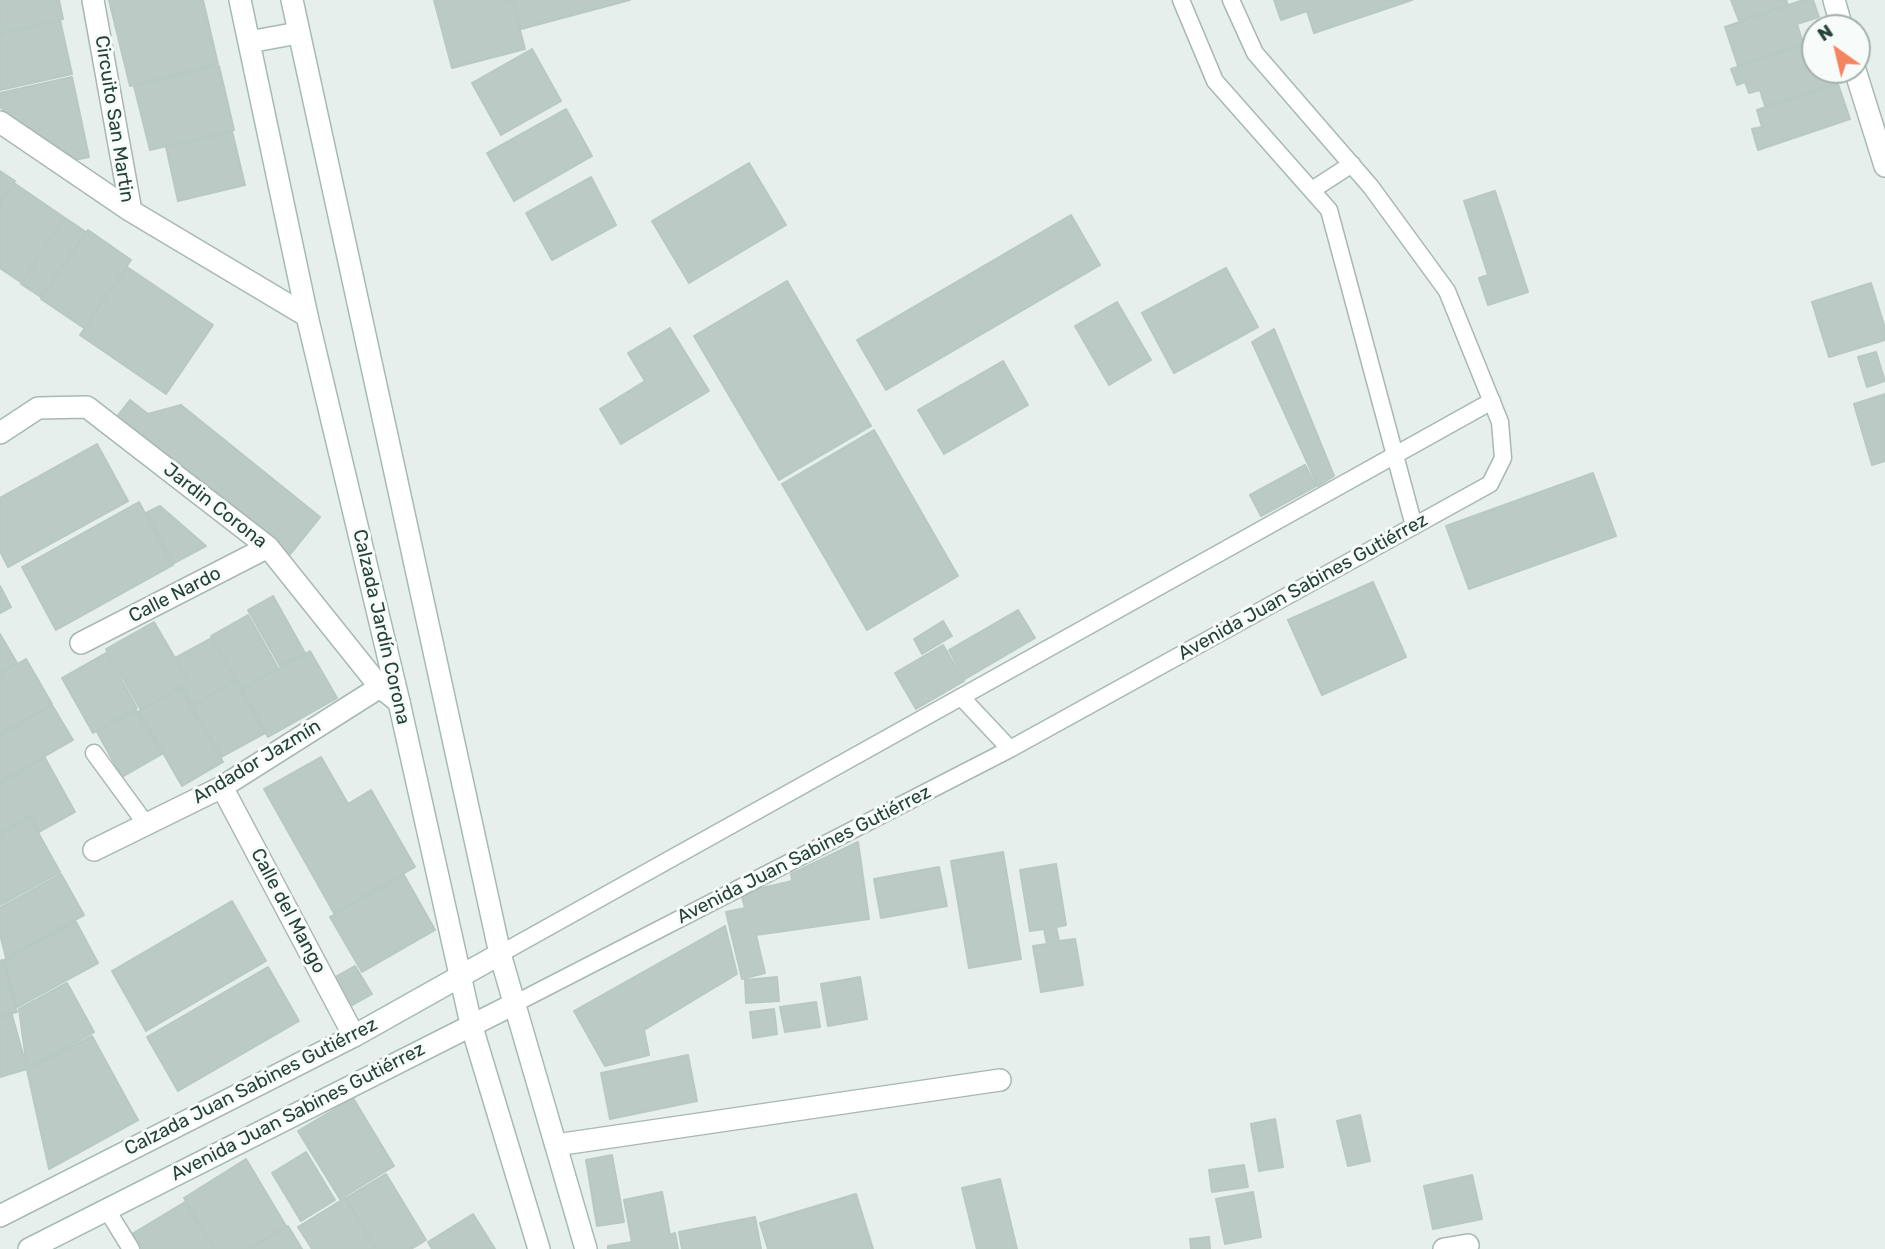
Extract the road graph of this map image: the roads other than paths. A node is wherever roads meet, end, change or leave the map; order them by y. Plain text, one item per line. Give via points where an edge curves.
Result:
1 (93, 0) edge
2 (240, 0) edge
3 (292, 0) edge
4 (1181, 0) edge
5 (1231, 0) edge
6 (298, 33) junction
7 (249, 42) junction
8 (1859, 84) edge
9 (0, 122) edge
10 (1352, 164) junction
11 (1885, 166) edge
12 (1312, 190) junction
13 (131, 211) junction
14 (306, 316) junction
15 (1492, 401) junction
16 (0, 433) edge
17 (1394, 457) junction
18 (1414, 526) junction
19 (268, 547) junction
20 (82, 643) dead end
21 (380, 687) junction
22 (963, 699) junction
23 (399, 702) junction
24 (1010, 749) junction
25 (94, 752) dead end
26 (222, 787) junction
27 (146, 824) junction
28 (94, 850) dead end
29 (500, 954) junction
30 (461, 976) junction
31 (516, 1003) junction
32 (471, 1024) junction
33 (354, 1036) junction
34 (1000, 1080) dead end
35 (556, 1145) junction
36 (107, 1210) junction
37 (0, 1216) edge
38 (1468, 1245) dead end
39 (29, 1249) edge
40 (131, 1249) edge
41 (539, 1249) edge
42 (586, 1249) edge
43 (1444, 1249) edge

1 - 13 street, Circuito San Martin
2 - 7 street, Calzada Jardín Corona
3 - 6 street
4 - 12 lane via 1215,81
5 - 10 lane, Avenida Juan Sabines Gutiérrez via 1255,53
6 - 7 street
6 - 29 street
7 - 14 street, Calzada Jardín Corona
8 - 11 street
9 - 13 street, Circuito San Martin
10 - 12 lane
10 - 15 lane, Avenida Juan Sabines Gutiérrez via 1447,291
12 - 17 lane via 1329,210
13 - 14 street
14 - 23 street, Calzada Jardín Corona
15 - 17 lane
15 - 18 lane, Avenida Juan Sabines Gutiérrez via 1500,422 1503,458 1490,484
16 - 19 street, Jardin Corona via 38,408 87,407
17 - 18 lane
17 - 22 lane
18 - 24 lane, Avenida Juan Sabines Gutiérrez
19 - 20 street, Calle Nardo
19 - 21 street, Jardin Corona
21 - 23 street, Jardin Corona
21 - 26 street, Andador Jazmín
22 - 24 lane
22 - 29 lane
23 - 30 street, Calzada Jardín Corona
24 - 31 lane, Avenida Juan Sabines Gutiérrez
25 - 27 lane
26 - 27 street, Andador Jazmín
26 - 33 street, Calle del Mango
27 - 28 street, Andador Jazmín
29 - 30 street, Calzada Juan Sabines Gutiérrez
29 - 31 street
30 - 32 street, Calzada Jardín Corona
30 - 33 street, Calzada Juan Sabines Gutiérrez
31 - 32 street, Avenida Juan Sabines Gutiérrez
31 - 35 street
32 - 36 street, Avenida Juan Sabines Gutiérrez
32 - 41 street, Calzada Jardín Corona
33 - 37 street, Calzada Juan Sabines Gutiérrez
34 - 35 street
35 - 42 street
36 - 39 street, Avenida Juan Sabines Gutiérrez
36 - 40 lane
38 - 43 street

